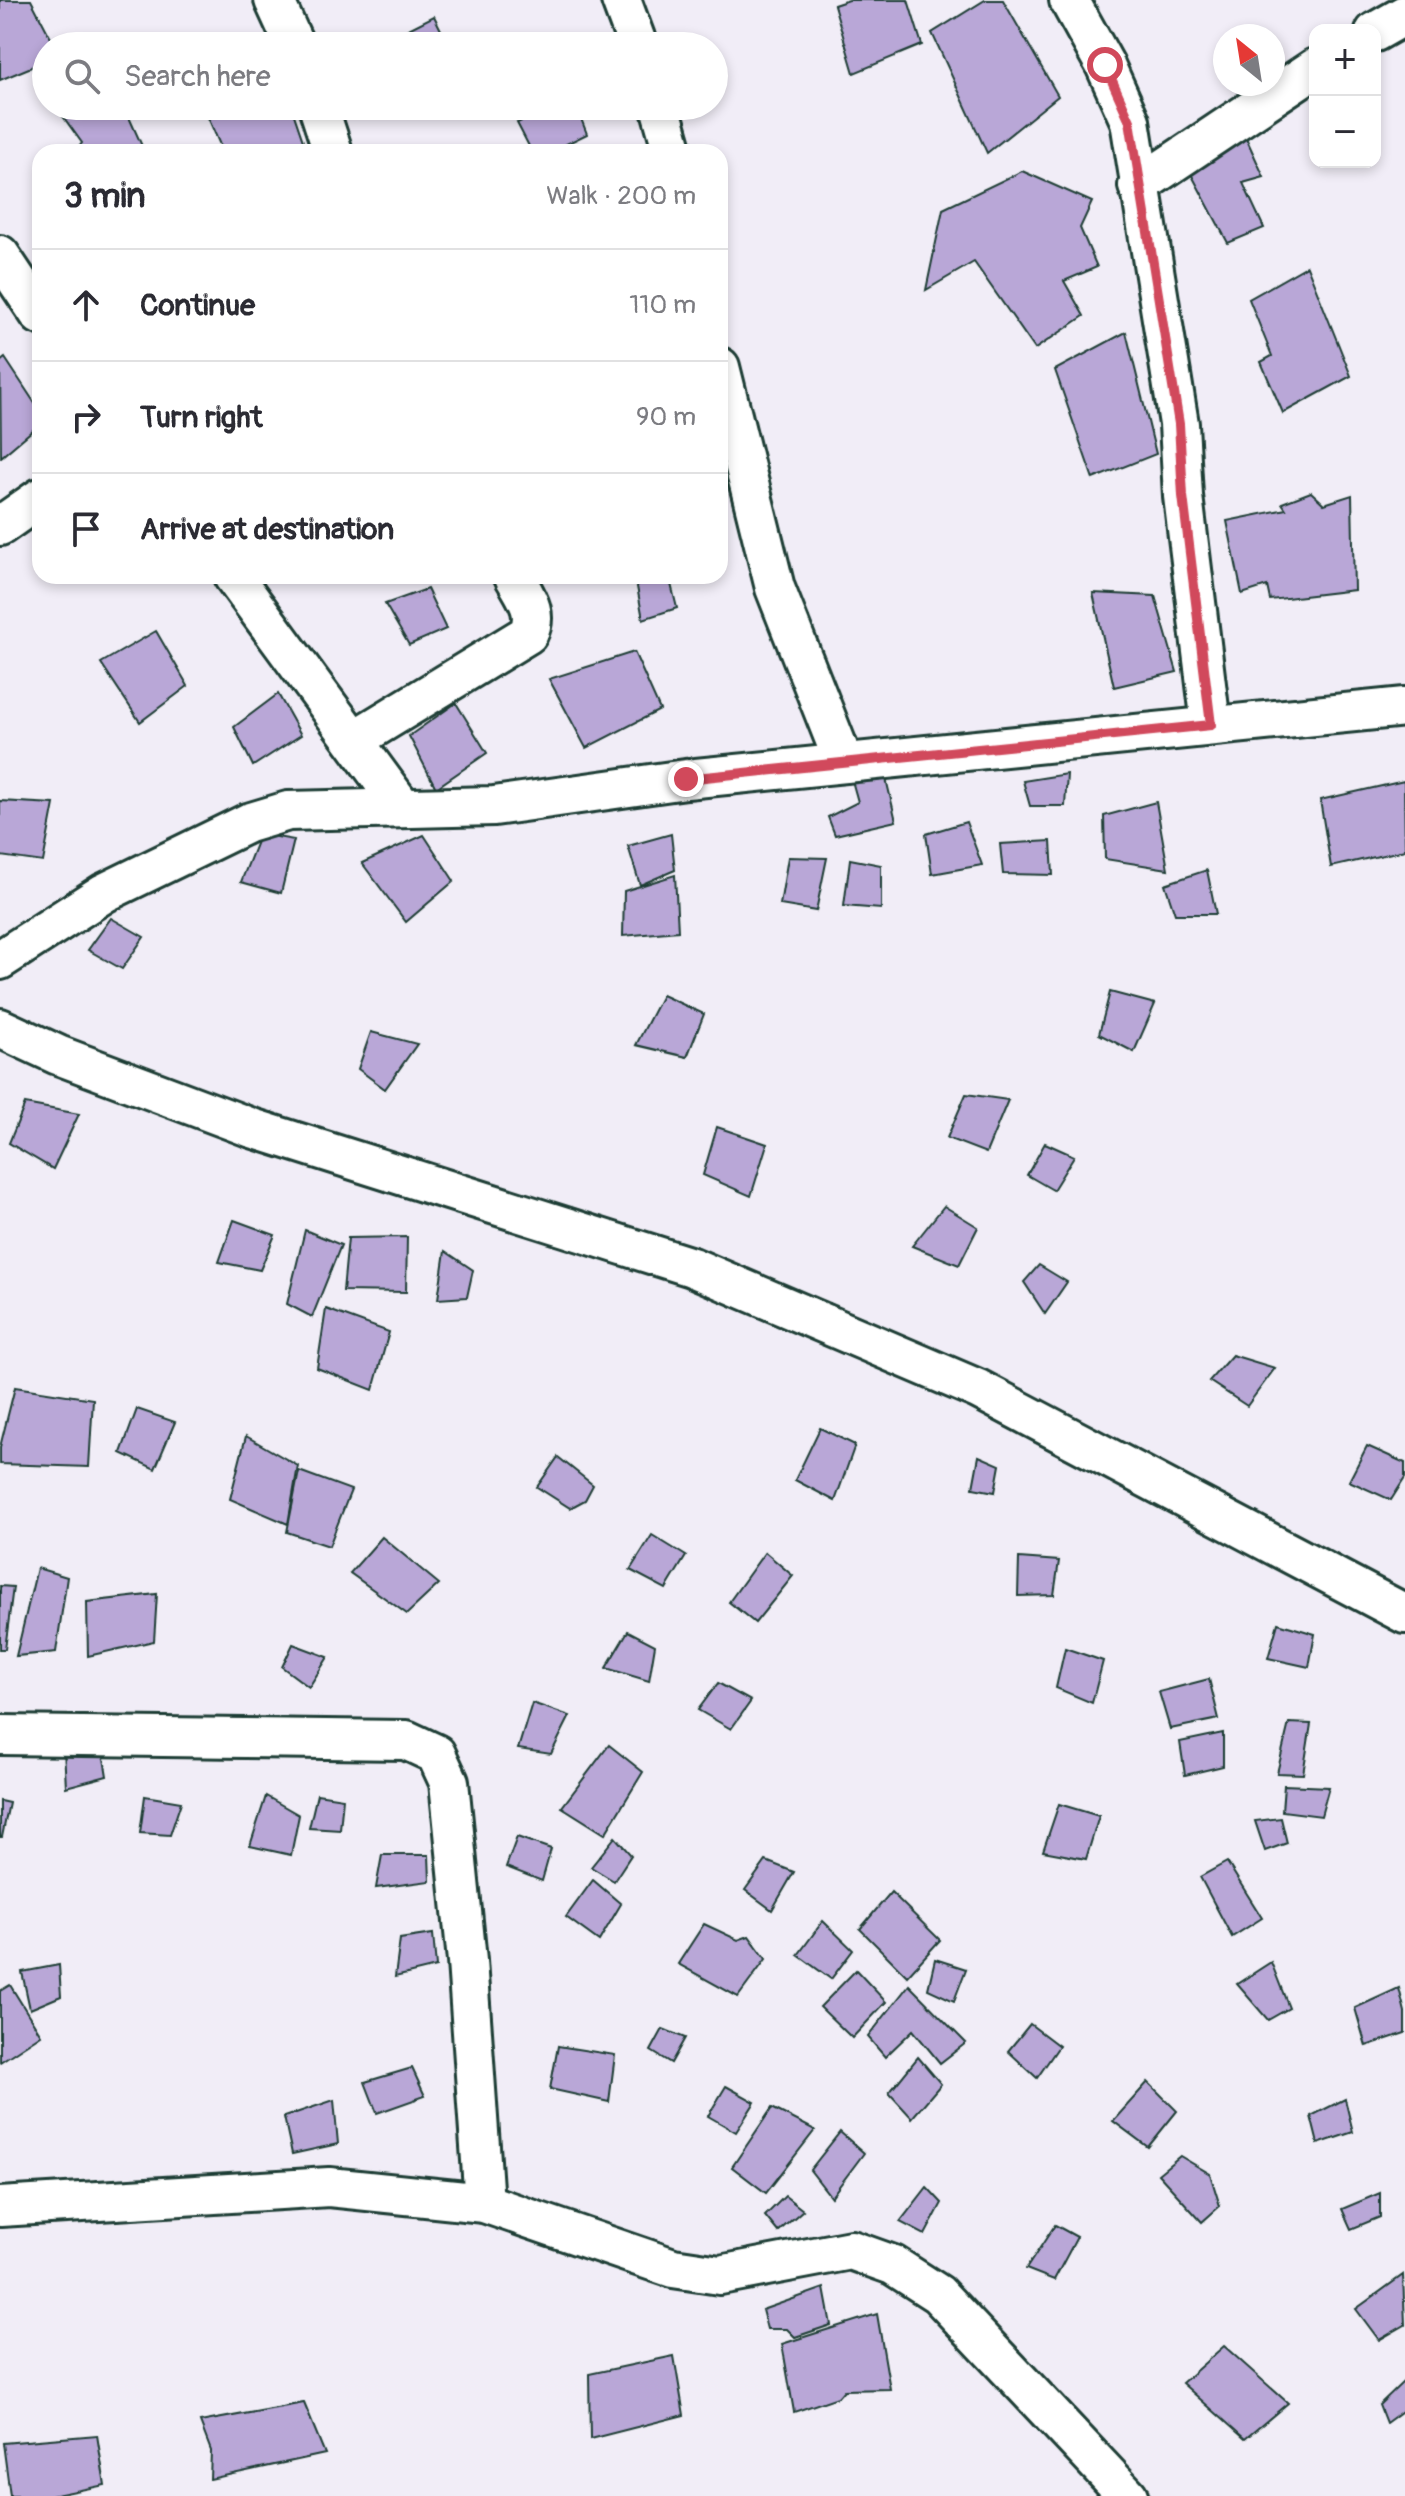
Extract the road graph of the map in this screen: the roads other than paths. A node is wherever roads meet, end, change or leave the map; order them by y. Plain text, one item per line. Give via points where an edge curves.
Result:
1 (274, 0) edge
2 (621, 0) edge
3 (1069, 0) edge
4 (1405, 15) edge
5 (1381, 29) edge
6 (289, 32) edge
7 (633, 32) edge
8 (1309, 72) edge
9 (323, 120) edge
10 (664, 120) edge
11 (330, 144) edge
12 (671, 144) edge
13 (1138, 186) junction
14 (0, 255) edge
15 (32, 303) edge
16 (728, 399) edge
17 (32, 504) edge
18 (0, 526) edge
19 (239, 584) edge
20 (518, 584) edge
21 (1405, 707) edge
22 (1211, 725) junction
23 (354, 740) junction
24 (844, 763) junction
25 (403, 808) junction
26 (0, 960) edge
27 (0, 1028) edge
28 (1405, 1614) edge
29 (0, 1735) edge
30 (484, 2203) junction
31 (0, 2207) edge
32 (1128, 2496) edge

1 - 6 street
2 - 7 street
3 - 13 street via 1130,121
4 - 5 street
8 - 13 street
9 - 11 street
10 - 12 street
13 - 22 street via 1179,424
14 - 15 street
16 - 24 street via 775,588
17 - 18 street
19 - 23 street
20 - 23 street via 532,609 534,622 528,634
21 - 22 street
22 - 24 street
23 - 25 street
24 - 25 street via 494,806
25 - 26 street via 288,811 248,823 104,893
27 - 28 street via 252,1128 692,1267 978,1389
29 - 30 street via 406,1740 436,1754 449,1782
30 - 31 street via 329,2187
30 - 32 street via 673,2268 720,2275 851,2250 893,2265 938,2294

